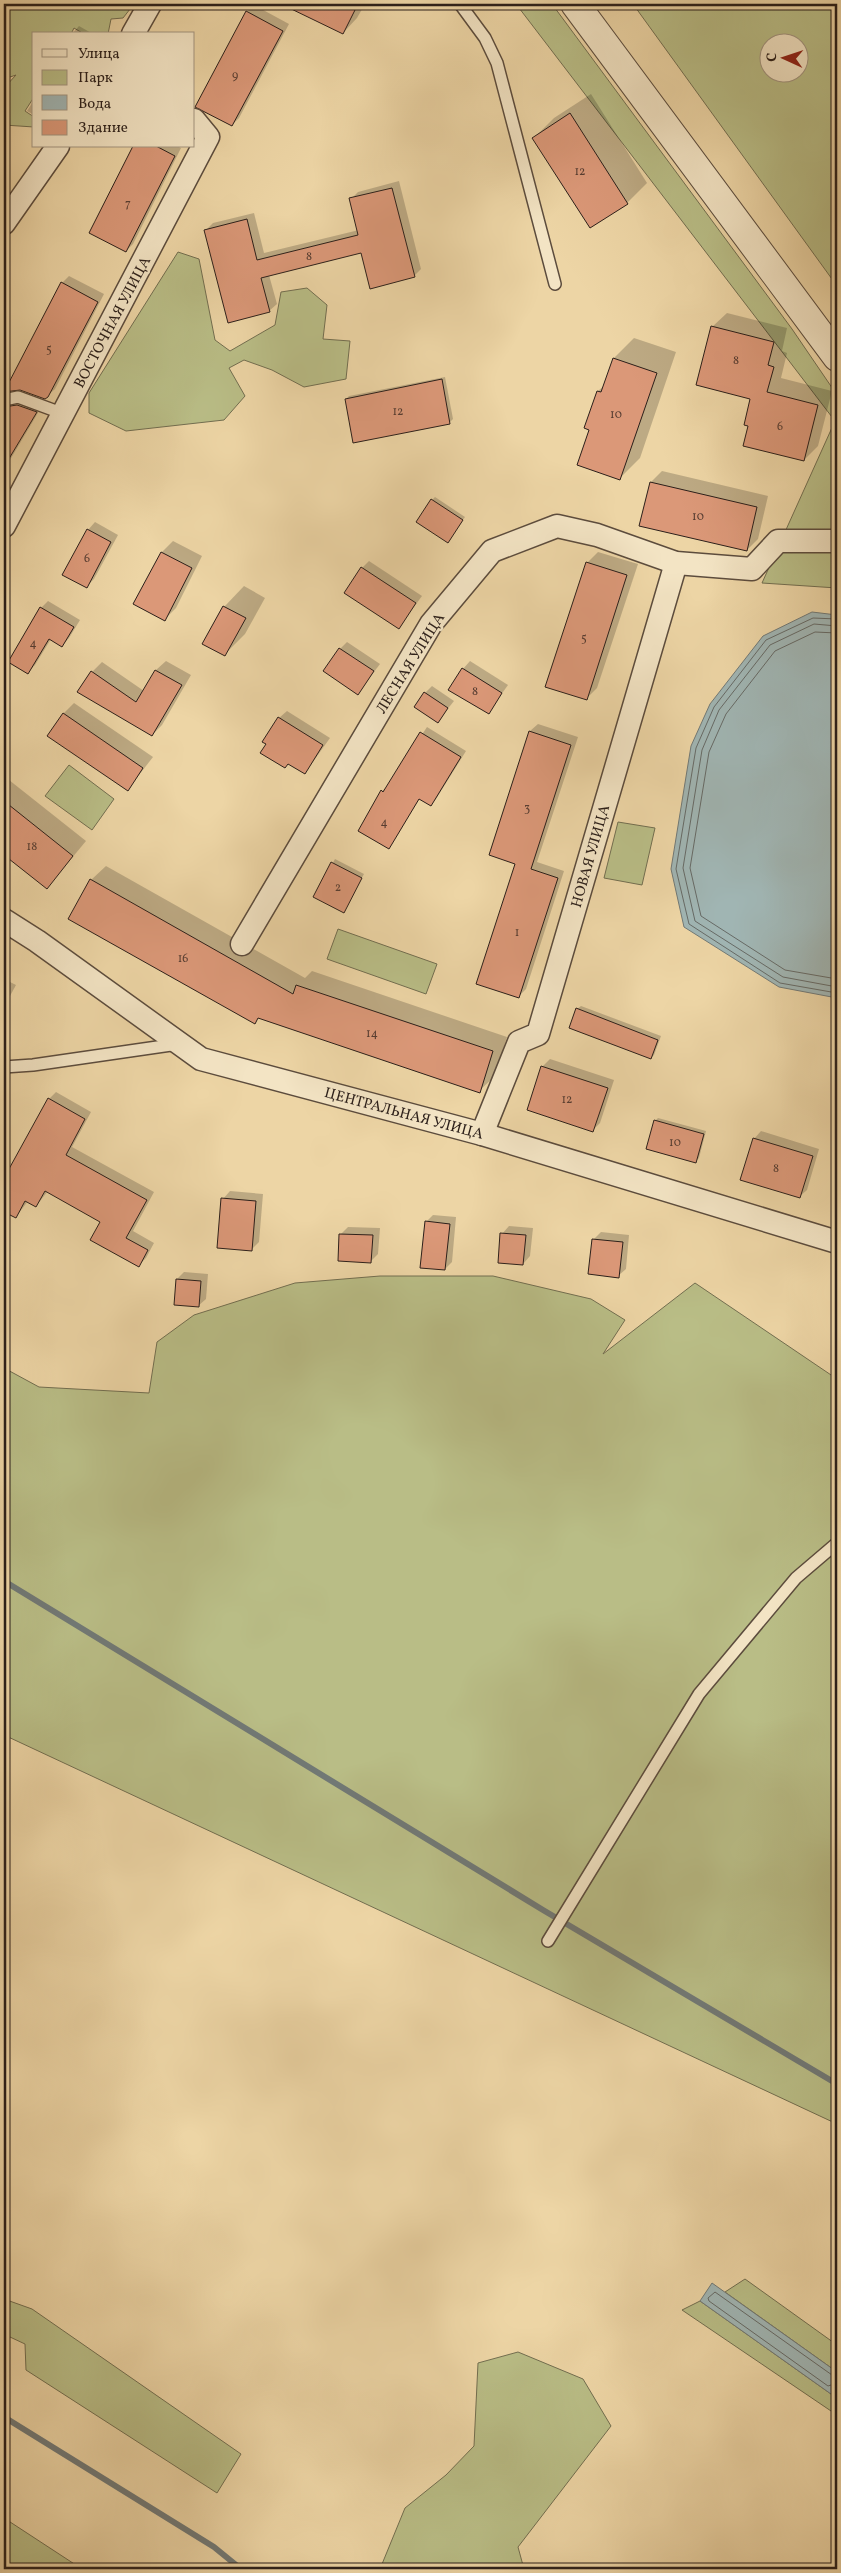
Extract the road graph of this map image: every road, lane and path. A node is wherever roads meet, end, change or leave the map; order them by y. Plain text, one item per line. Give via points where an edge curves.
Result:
1 (150, 4) edge
2 (460, 4) edge
3 (575, 4) edge
4 (134, 32) edge
5 (195, 121) edge
6 (57, 148) edge
7 (4, 223) edge
8 (555, 284) dead end
9 (837, 356) edge
10 (4, 400) edge
11 (64, 414) junction
12 (4, 526) edge
13 (837, 541) edge
14 (676, 563) junction
15 (4, 920) edge
16 (242, 944) dead end
17 (178, 1044) junction
18 (4, 1067) edge
19 (482, 1134) junction
20 (837, 1242) edge
21 (837, 1543) edge
22 (548, 1941) dead end

1 - 4 street
2 - 8 lane via 485,38 497,63
3 - 9 street
5 - 11 street, ВОСТОЧНАЯ УЛИЦА via 208,137
6 - 7 street
10 - 11 lane via 18,398
11 - 12 street, ВОСТОЧНАЯ УЛИЦА
13 - 14 street, ЛЕСНАЯ УЛИЦА via 778,541 752,568
14 - 16 street, ЛЕСНАЯ УЛИЦА via 557,526 492,551 431,624
14 - 19 street, НОВАЯ УЛИЦА via 538,1034 519,1042
15 - 17 street, ЦЕНТРАЛЬНАЯ УЛИЦА
17 - 18 lane
17 - 19 street, ЦЕНТРАЛЬНАЯ УЛИЦА via 201,1059
19 - 20 street, ЦЕНТРАЛЬНАЯ УЛИЦА
21 - 22 lane via 796,1578 699,1694

